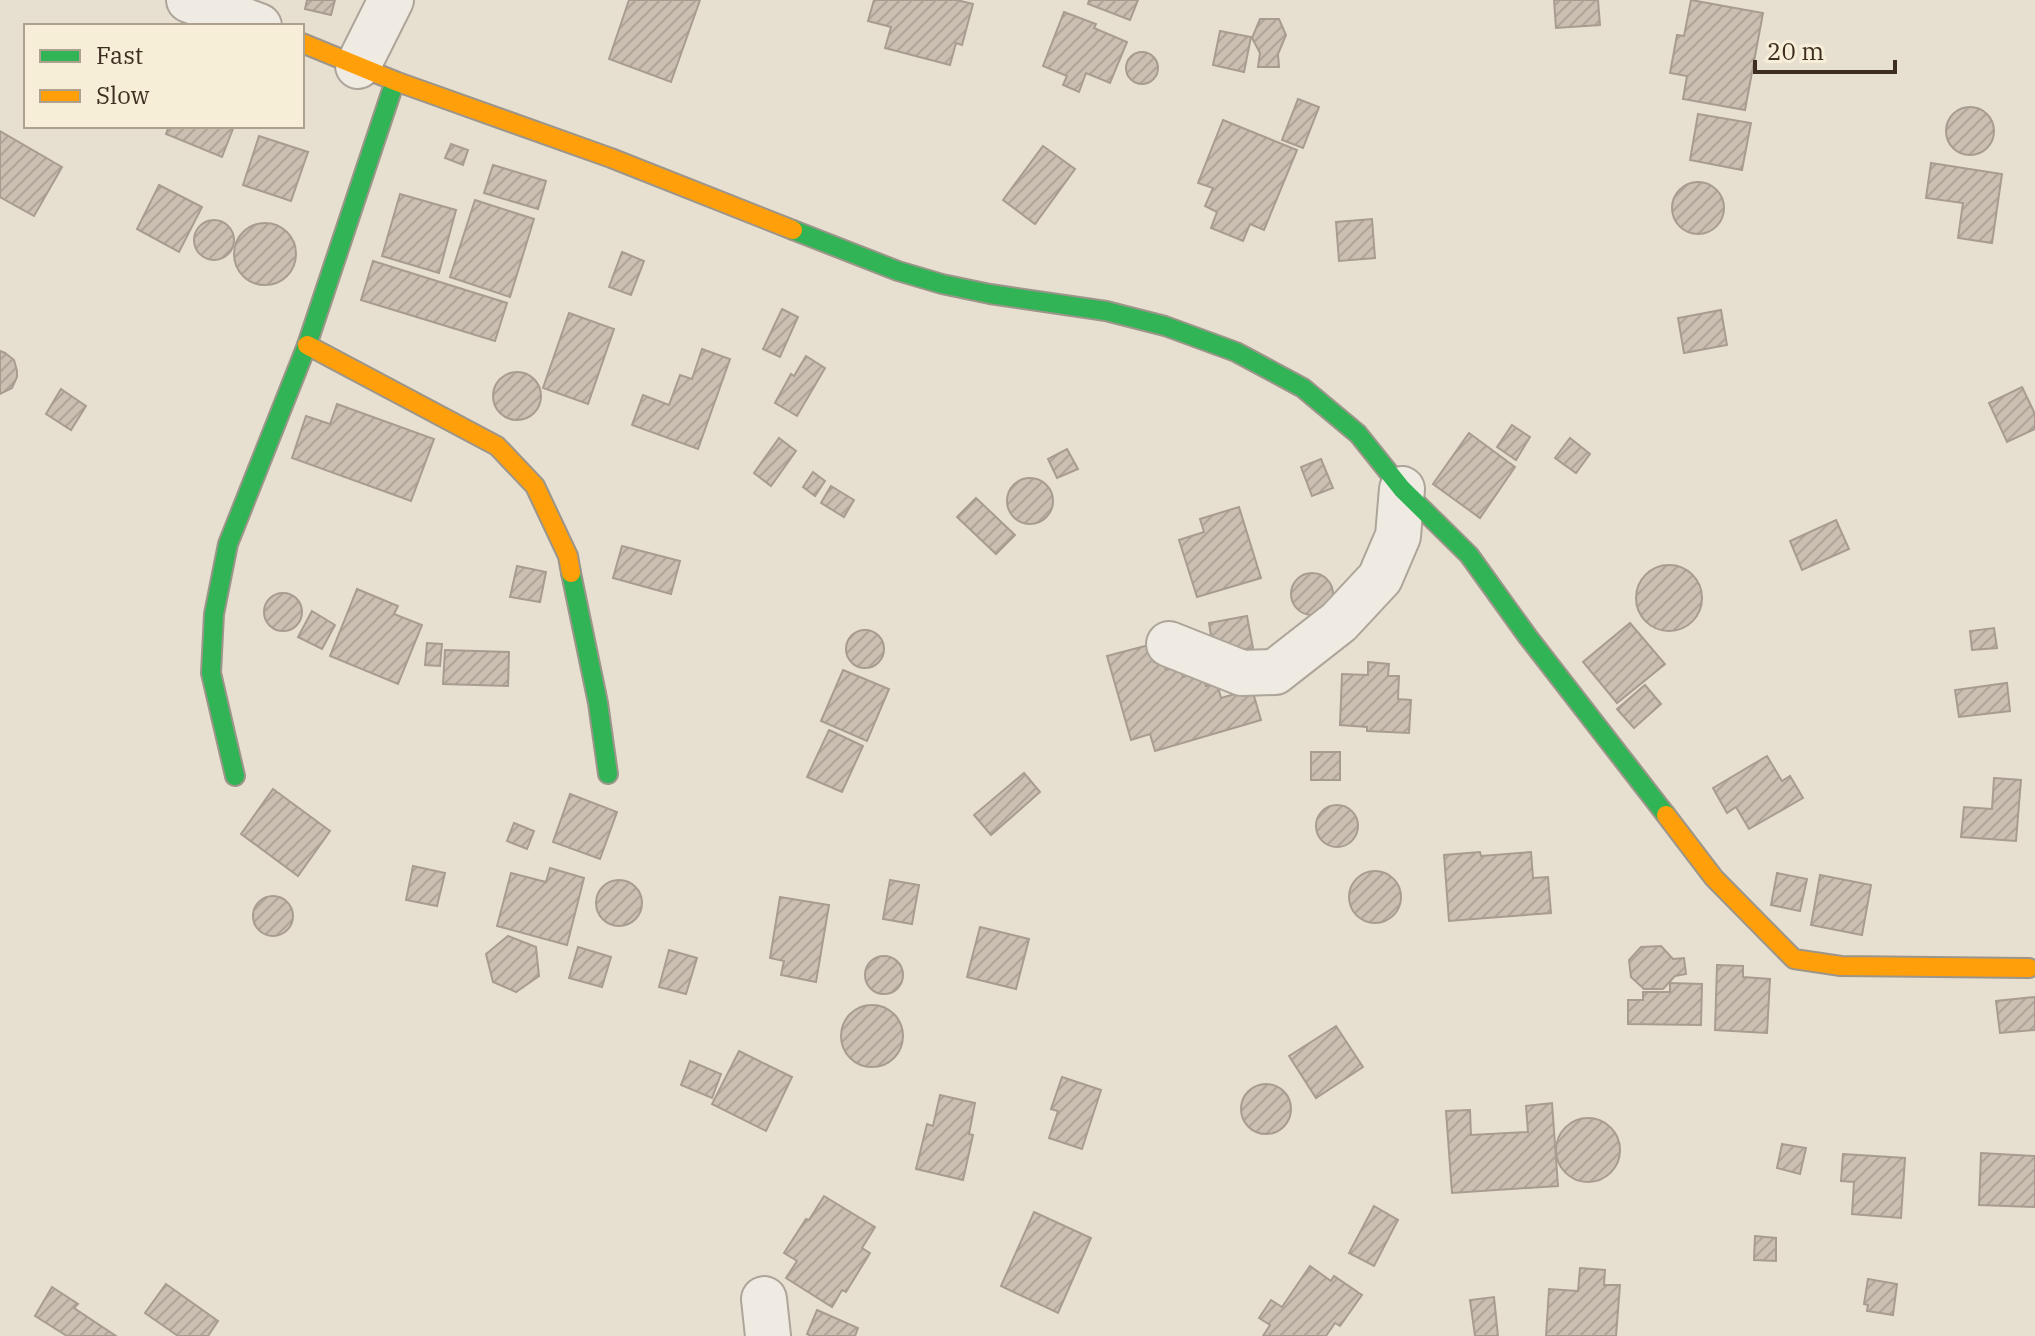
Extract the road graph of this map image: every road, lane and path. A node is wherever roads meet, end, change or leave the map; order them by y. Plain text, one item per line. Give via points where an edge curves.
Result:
1 (189, 0) edge
2 (391, 0) edge
3 (254, 24) edge
4 (304, 44) edge
5 (377, 74) junction
6 (307, 345) junction
7 (1402, 489) junction
8 (1169, 644) dead end
9 (608, 774) dead end
10 (235, 776) dead end
11 (2029, 968) dead end

1 - 3 street
2 - 5 street
4 - 5 street
5 - 6 street
5 - 7 street via 611,158 898,271 990,294 1106,311 1236,352 1303,388 1358,434
6 - 9 street via 497,446 535,486 568,556
6 - 10 street via 228,544 214,614 211,673
7 - 8 street via 1398,536 1380,578 1339,622 1275,672 1242,673
7 - 11 street via 1469,555 1714,878 1794,959 1841,966

